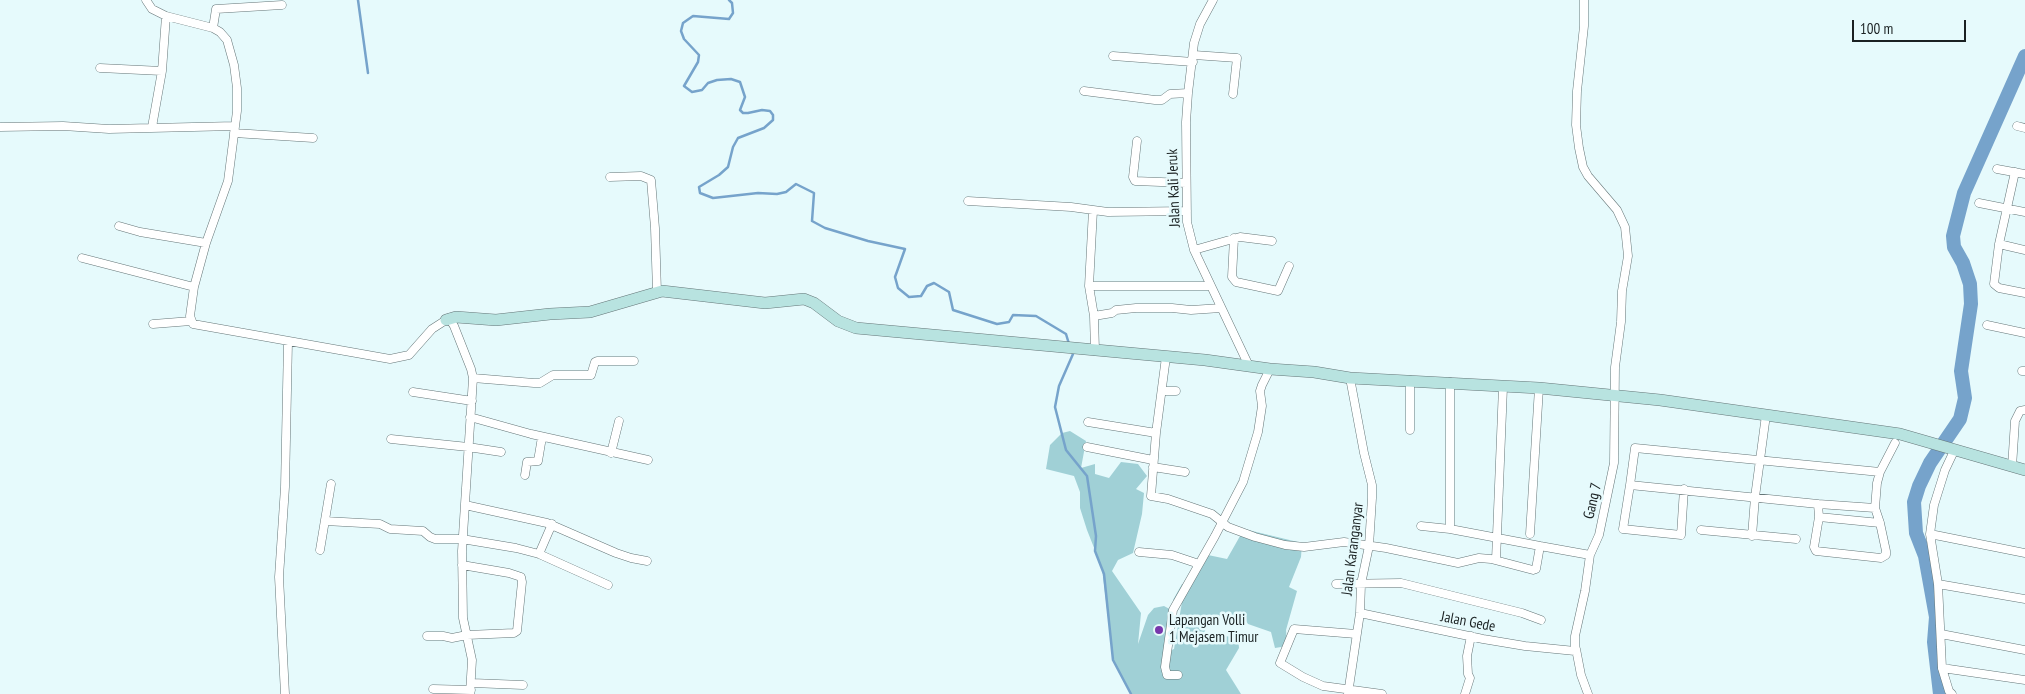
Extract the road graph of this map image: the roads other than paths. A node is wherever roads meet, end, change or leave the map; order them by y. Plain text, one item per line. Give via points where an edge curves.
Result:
1 (146, 0) edge
2 (1213, 0) edge
3 (1584, 0) edge
4 (282, 5) dead end
5 (166, 16) junction
6 (213, 28) junction
7 (1113, 56) dead end
8 (1193, 58) junction
9 (100, 68) dead end
10 (162, 71) junction
11 (1084, 91) dead end
12 (1188, 93) junction
13 (1233, 94) dead end
14 (0, 127) edge
15 (152, 128) junction
16 (234, 129) junction
17 (313, 138) dead end
18 (1137, 141) dead end
19 (1996, 169) dead end
20 (2014, 172) junction
21 (2025, 174) edge
22 (610, 177) dead end
23 (1186, 183) junction
24 (968, 201) dead end
25 (1979, 203) dead end
26 (2007, 208) junction
27 (1094, 210) junction
28 (1187, 211) junction
29 (2025, 212) edge
30 (119, 226) dead end
31 (1234, 238) junction
32 (1272, 241) dead end
33 (206, 243) junction
34 (1999, 244) junction
35 (1194, 250) junction
36 (2025, 250) edge
37 (82, 258) dead end
38 (1289, 266) dead end
39 (1089, 286) junction
40 (1210, 286) junction
41 (194, 287) junction
42 (657, 292) junction
43 (2025, 293) edge
44 (1221, 308) junction
45 (1094, 316) junction
46 (448, 319) junction
47 (191, 321) junction
48 (153, 324) dead end
49 (1987, 326) dead end
50 (2025, 334) edge
51 (288, 342) junction
52 (1095, 350) junction
53 (1166, 357) junction
54 (634, 361) dead end
55 (1261, 368) junction
56 (473, 378) junction
57 (1350, 378) junction
58 (1410, 380) junction
59 (1450, 382) junction
60 (1503, 387) junction
61 (1539, 388) junction
62 (1162, 391) junction
63 (1176, 391) dead end
64 (413, 392) dead end
65 (1614, 395) junction
66 (472, 401) junction
67 (2025, 410) edge
68 (1766, 415) junction
69 (470, 417) junction
70 (619, 421) dead end
71 (1088, 422) dead end
72 (1410, 430) dead end
73 (1156, 433) junction
74 (542, 436) junction
75 (391, 439) dead end
76 (1895, 443) dead end
77 (468, 447) junction
78 (1087, 447) dead end
79 (1950, 450) junction
80 (501, 452) dead end
81 (611, 453) junction
82 (648, 460) dead end
83 (1760, 460) junction
84 (1153, 463) junction
85 (2012, 467) junction
86 (2025, 470) edge
87 (1184, 472) dead end
88 (1880, 472) junction
89 (525, 475) dead end
90 (331, 484) dead end
91 (1630, 485) junction
92 (1684, 489) junction
93 (1755, 497) junction
94 (1818, 504) junction
95 (465, 505) junction
96 (1875, 508) junction
97 (1819, 517) junction
98 (324, 521) junction
99 (1223, 521) junction
100 (1880, 523) junction
101 (552, 524) junction
102 (1450, 525) junction
103 (1421, 526) dead end
104 (1701, 530) dead end
105 (1530, 534) dead end
106 (1930, 534) junction
107 (1752, 536) junction
108 (462, 539) junction
109 (1796, 539) dead end
110 (1498, 540) junction
111 (1369, 546) junction
112 (1540, 546) junction
113 (320, 550) dead end
114 (1139, 552) dead end
115 (2025, 553) edge
116 (540, 554) junction
117 (1590, 555) junction
118 (1496, 560) junction
119 (647, 561) dead end
120 (1199, 564) junction
121 (462, 565) junction
122 (1336, 584) dead end
123 (1361, 584) junction
124 (1938, 584) junction
125 (608, 585) dead end
126 (2025, 599) edge
127 (1360, 613) junction
128 (1541, 620) dead end
129 (1356, 634) junction
130 (1942, 634) junction
131 (467, 635) junction
132 (427, 636) dead end
133 (1471, 636) junction
134 (1574, 650) junction
135 (2025, 650) edge
136 (1942, 668) junction
137 (1178, 675) dead end
138 (2025, 680) edge
139 (523, 685) dead end
140 (433, 689) dead end
141 (471, 689) edge
142 (1348, 692) edge
143 (285, 694) edge
144 (1382, 694) edge
145 (1465, 694) edge
146 (1588, 694) edge
147 (1952, 694) edge

1 - 5 street via 152,9
2 - 8 street, Jalan Kali Jeruk via 1200,24
3 - 65 street, Gang 7 via 1577,91 1579,148 1588,176 1617,210 1625,228 1628,256
4 - 6 street via 216,9
5 - 6 street
5 - 10 street
6 - 16 street via 225,36 234,65 238,88
7 - 8 street
8 - 12 street, Jalan Kali Jeruk
8 - 13 street via 1238,58
9 - 10 street
10 - 15 street
11 - 12 street via 1155,100 1162,100 1170,94
12 - 23 street, Jalan Kali Jeruk
14 - 15 street
15 - 16 street
16 - 17 street
16 - 33 street via 228,180
18 - 23 street via 1135,181
19 - 20 street
20 - 21 street
20 - 26 street
22 - 42 street via 641,176 652,183
23 - 28 street, Jalan Kali Jeruk
24 - 27 street
25 - 26 street
26 - 29 street
26 - 34 street
27 - 28 street
27 - 39 street
28 - 35 street, Jalan Kali Jeruk
30 - 33 street
31 - 32 street
31 - 35 street
31 - 38 street via 1232,277 1236,282 1278,291
33 - 41 street
34 - 36 street
34 - 43 street via 1994,286
35 - 40 street, Jalan Kali Jeruk
37 - 41 street
39 - 40 street
39 - 45 street
40 - 44 street, Jalan Kali Jeruk
41 - 47 street
42 - 46 street via 590,312 496,320
42 - 52 street via 765,303 804,299 838,321 856,328
44 - 45 street via 1129,309
44 - 55 street, Jalan Kali Jeruk
45 - 52 street
46 - 51 street via 432,329 409,355 398,358
46 - 56 street via 454,326
47 - 48 street
47 - 51 street via 197,326
49 - 50 street
51 - 143 street via 285,488 279,577
52 - 53 street
53 - 55 street
53 - 62 street
54 - 56 street via 597,361 591,375 553,375 534,384
55 - 57 street
55 - 99 street via 1262,406 1258,432 1243,482
56 - 66 street
57 - 58 street
57 - 111 street, Jalan Karanganyar via 1372,485
58 - 59 street
58 - 72 street
59 - 60 street
59 - 102 street
60 - 61 street
60 - 110 street
61 - 65 street
61 - 105 street
62 - 63 street
62 - 73 street
64 - 66 street
65 - 68 street
65 - 117 street, Gang 7 via 1614,463 1599,534
66 - 69 street
67 - 85 street via 2020,410 2015,421
68 - 79 street via 1900,434
68 - 83 street
69 - 74 street
69 - 77 street
70 - 81 street
71 - 73 street
73 - 84 street
74 - 81 street
74 - 89 street via 538,461 527,462
75 - 77 street
76 - 88 street
77 - 80 street
77 - 95 street
78 - 84 street
79 - 85 street
79 - 106 street via 1934,505
81 - 82 street
83 - 88 street
83 - 91 street via 1636,448
83 - 93 street
84 - 87 street
84 - 99 street via 1151,496 1212,514
85 - 86 street
88 - 96 street
90 - 98 street
91 - 92 street
91 - 92 street via 1624,529 1680,537
92 - 93 street
93 - 94 street
93 - 107 street
94 - 96 street
94 - 97 street
95 - 101 street
95 - 108 street
96 - 100 street
97 - 100 street
97 - 100 street via 1816,551 1881,558 1886,551
98 - 108 street via 380,524 390,529 423,531 435,539
98 - 113 street
99 - 111 street via 1237,530 1285,545 1304,547 1344,542
99 - 120 street
101 - 116 street
101 - 119 street via 616,553
102 - 103 street
102 - 110 street
104 - 107 street
106 - 115 street
106 - 124 street
107 - 109 street
108 - 116 street
108 - 121 street
110 - 112 street
110 - 118 street
111 - 118 street via 1458,563 1479,558
111 - 123 street, Jalan Karanganyar
112 - 117 street
112 - 118 street via 1535,570
114 - 120 street via 1172,555
116 - 125 street
117 - 134 street, Gang 7
120 - 137 street via 1173,612 1165,667 1167,675
121 - 131 street via 463,618
121 - 131 street via 509,573 522,580 516,633
122 - 123 street
123 - 127 street, Jalan Karanganyar
123 - 128 street via 1401,583 1522,612
124 - 126 street
124 - 130 street
127 - 129 street, Jalan Karanganyar
127 - 133 street, Jalan Gede
129 - 142 street, Jalan Karanganyar
129 - 142 street via 1294,629 1280,662 1323,686
130 - 135 street
130 - 136 street
131 - 132 street via 452,638
131 - 141 street via 472,660
133 - 134 street, Jalan Gede
133 - 145 street via 1467,656 1470,678
134 - 146 street, Gang 7
136 - 138 street
136 - 147 street
139 - 141 street
140 - 141 street
142 - 144 street

